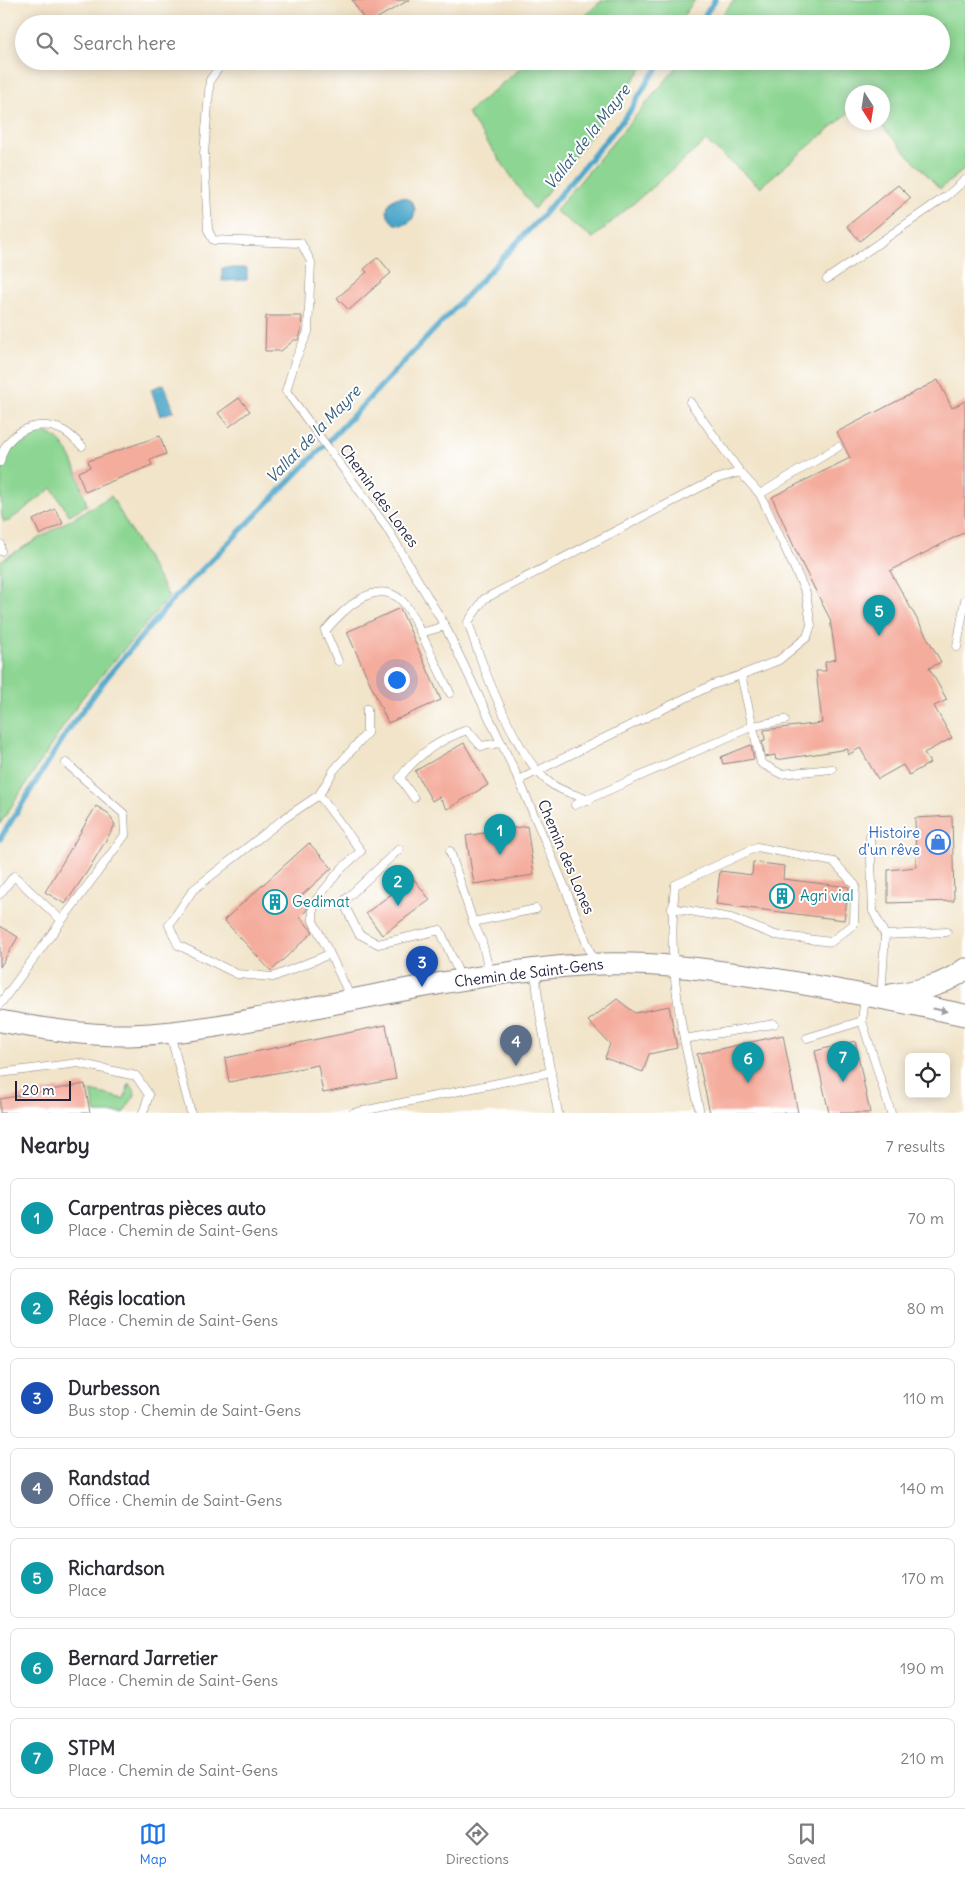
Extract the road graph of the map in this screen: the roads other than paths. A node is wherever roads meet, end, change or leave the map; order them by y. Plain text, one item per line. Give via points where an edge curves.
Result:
1 (217, 70) edge
2 (965, 180) edge
3 (827, 279) dead end
4 (690, 402) dead end
5 (82, 446) dead end
6 (838, 447) dead end
7 (0, 462) edge
8 (740, 472) junction
9 (760, 494) junction
10 (965, 600) edge
11 (445, 626) junction
12 (421, 633) junction
13 (958, 647) dead end
14 (338, 661) dead end
15 (741, 674) junction
16 (450, 693) dead end
17 (367, 709) dead end
18 (785, 720) dead end
19 (753, 726) junction
20 (500, 743) junction
21 (66, 762) dead end
22 (832, 769) dead end
23 (537, 771) junction
24 (519, 780) junction
25 (319, 795) junction
26 (414, 798) dead end
27 (589, 800) junction
28 (575, 805) dead end
29 (870, 835) dead end
30 (399, 850) dead end
31 (450, 851) dead end
32 (0, 894) edge
33 (672, 908) junction
34 (536, 910) dead end
35 (61, 920) junction
36 (473, 922) junction
37 (947, 932) dead end
38 (885, 936) junction
39 (330, 954) junction
40 (595, 964) junction
41 (672, 965) junction
42 (535, 969) junction
43 (965, 969) edge
44 (490, 976) junction
45 (462, 980) junction
46 (873, 996) junction
47 (352, 1000) junction
48 (0, 1004) edge
49 (965, 1015) edge
50 (0, 1021) edge
51 (862, 1022) junction
52 (774, 1024) dead end
53 (170, 1032) junction
54 (806, 1038) dead end
55 (684, 1039) junction
56 (551, 1072) junction
57 (0, 1073) edge
58 (143, 1113) edge
59 (191, 1113) edge
60 (353, 1113) edge
61 (558, 1113) edge
62 (700, 1113) edge
63 (891, 1113) edge

1 - 11 lane, Chemin des Lones via 210,80 204,154 208,230 213,240 301,243 311,262 308,332 286,391 387,528
2 - 3 lane
4 - 8 lane
5 - 7 lane via 65,431 46,425 28,427 14,436 2,452
6 - 9 lane
8 - 9 lane
8 - 23 lane via 716,479 484,599 468,622 494,690
9 - 15 lane via 806,593 811,625 808,637 779,660
10 - 13 lane
11 - 12 lane
11 - 20 lane, Chemin des Lones
12 - 14 lane via 403,601 390,592 371,593 339,615 325,631
12 - 16 lane
15 - 19 lane
15 - 23 lane via 712,685
17 - 25 lane via 367,733 334,770
18 - 19 lane
19 - 22 lane via 761,763 781,774
19 - 27 lane
20 - 24 lane, Chemin des Lones
20 - 26 lane via 481,746 466,730 453,735 410,763 400,778
21 - 35 lane via 124,814 125,835
23 - 24 lane
23 - 27 lane via 551,784
24 - 40 lane, Chemin des Lones
25 - 39 lane via 361,851 340,870 313,904 313,921
25 - 39 lane via 193,890 169,925 178,945 237,974 273,977
27 - 28 lane
29 - 38 lane via 873,911
30 - 45 lane via 343,902 359,934 378,944 440,930
31 - 36 lane
32 - 35 lane via 14,876
33 - 33 lane via 675,885 757,847 834,862 856,885 854,924 831,942 775,936 731,918
33 - 41 lane
34 - 36 lane
35 - 48 lane
36 - 44 lane via 482,942
37 - 38 lane
38 - 46 lane
39 - 47 lane
40 - 41 main road, Chemin de Saint-Gens
40 - 42 main road, Chemin de Saint-Gens
41 - 46 main road, Chemin de Saint-Gens
41 - 55 lane
42 - 44 main road, Chemin de Saint-Gens
42 - 56 lane
43 - 46 main road, Chemin de Saint-Gens via 925,989
44 - 45 main road, Chemin de Saint-Gens
45 - 47 main road, Chemin de Saint-Gens
46 -> 49 main road, Chemin de Saint-Gens
46 - 51 lane
47 - 53 main road, Chemin de Saint-Gens
50 - 53 main road, Chemin de Saint-Gens via 87,1033 131,1035
51 - 54 lane
51 - 63 lane
52 - 55 lane
53 - 59 lane
55 - 62 lane
56 - 60 lane
56 - 61 lane
57 - 58 lane via 78,1063 136,1076 148,1095

